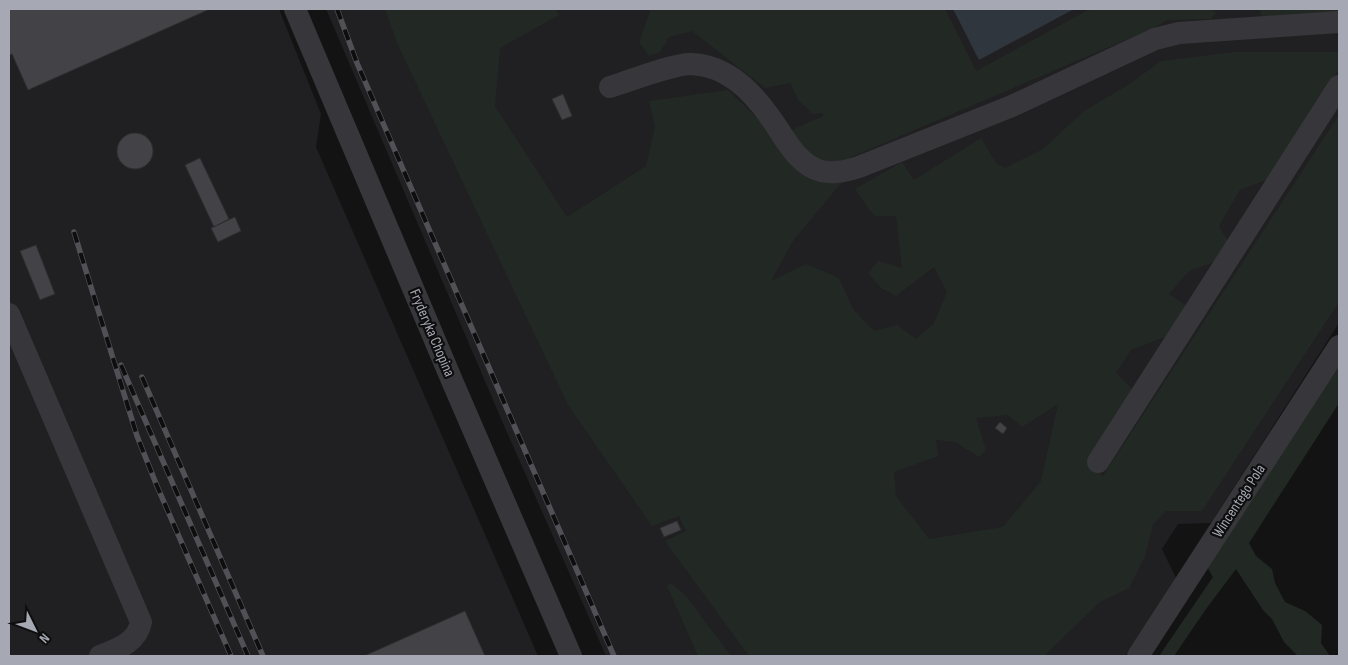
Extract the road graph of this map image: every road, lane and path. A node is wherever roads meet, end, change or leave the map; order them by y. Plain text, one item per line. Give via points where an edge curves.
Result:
1 (295, 9) edge
2 (1339, 22) edge
3 (1339, 86) edge
4 (610, 87) dead end
5 (9, 314) edge
6 (1339, 346) edge
7 (1098, 462) dead end
8 (100, 656) edge
9 (571, 656) edge
10 (1138, 656) edge

1 - 9 street, Fryderyka Chopina
2 - 4 street via 1179,33 1155,39 990,115 842,172 819,170 797,156 754,96 734,78 711,66 689,64
3 - 7 street
5 - 8 street via 141,622 139,632 132,640
6 - 10 street, Wincentego Pola

